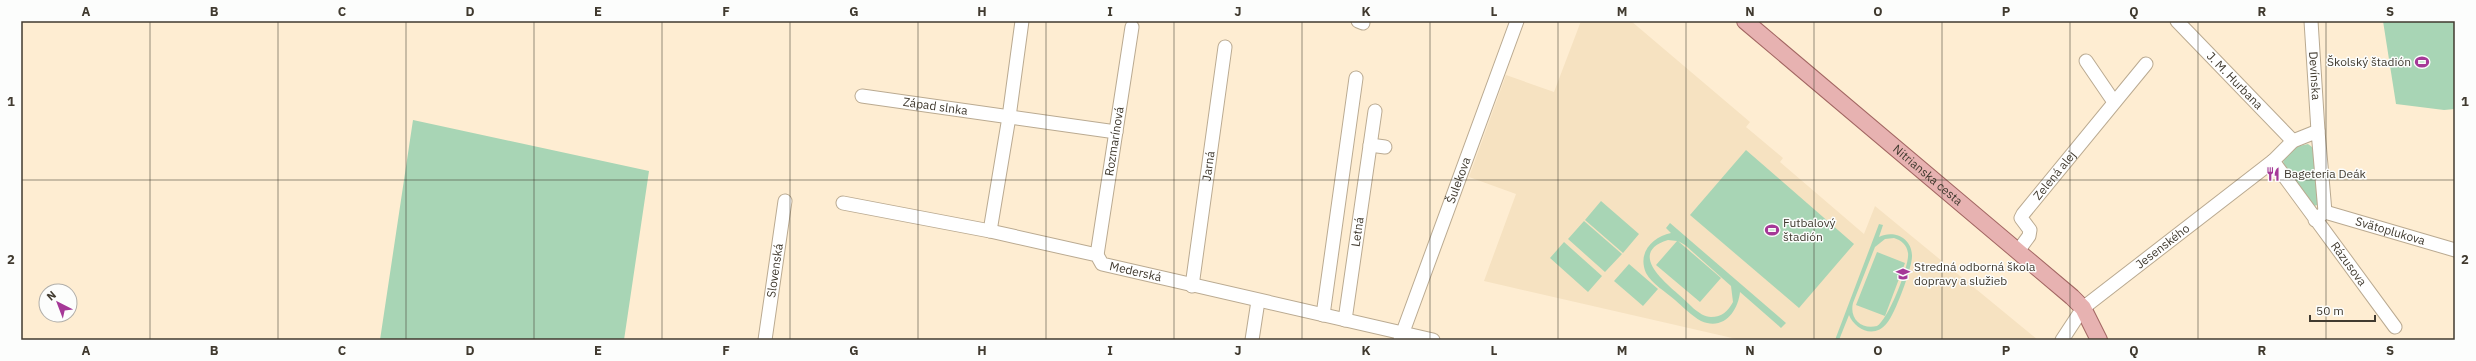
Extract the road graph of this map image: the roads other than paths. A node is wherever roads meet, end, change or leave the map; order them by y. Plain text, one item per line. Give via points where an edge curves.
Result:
1 (1022, 21) edge
2 (1517, 21) edge
3 (1745, 21) edge
4 (2177, 21) edge
5 (2311, 21) edge
6 (1132, 27) dead end
7 (1225, 47) dead end
8 (2086, 61) dead end
9 (2146, 64) dead end
10 (1356, 78) dead end
11 (862, 96) dead end
12 (2114, 102) junction
13 (1375, 111) dead end
14 (1009, 117) junction
15 (2318, 131) junction
16 (1116, 132) junction
17 (2293, 141) junction
18 (1370, 145) junction
19 (1386, 147) dead end
20 (2272, 161) junction
21 (785, 201) dead end
22 (842, 203) dead end
23 (2320, 216) junction
24 (990, 232) junction
25 (2455, 250) edge
26 (2018, 251) junction
27 (1097, 255) junction
28 (1192, 286) junction
29 (1258, 301) junction
30 (2083, 308) junction
31 (1323, 315) junction
32 (1345, 320) junction
33 (2395, 327) dead end
34 (1401, 337) edge
35 (765, 340) edge
36 (1252, 340) edge
37 (1432, 340) edge
38 (2062, 340) edge
39 (2099, 340) edge

1 - 14 street
2 - 34 street, Šulekova
3 - 26 main road, Nitrianska cesta
4 - 17 street, J. M. Hurbana
5 - 15 street, Devínska
6 - 16 street, Rozmarínová
7 - 28 street, Jarná
8 - 12 street
9 - 12 street, Zelená alej
10 - 31 street
11 - 14 street, Západ slnka
12 - 26 street, Zelená alej via 2023,214 2021,218 2030,230 2029,236
13 - 18 street, Letná
14 - 16 street, Západ slnka
14 - 24 street
15 - 17 street
15 - 23 street, Devínska
16 - 27 street, Rozmarínová
17 - 20 street, Jesenského
18 - 19 street
18 - 32 street, Letná
20 - 23 street, Rázusova
20 - 30 street, Jesenského
21 - 35 street, Slovenská
22 - 24 street, Mederská
23 - 25 street, Svätoplukova
23 - 33 street, Rázusova
24 - 27 street, Mederská
26 - 30 main road, Nitrianska cesta
27 - 28 street, Mederská via 1102,264
28 - 29 street, Mederská
29 - 31 street, Mederská
29 - 36 street
30 - 38 street, Jesenského
30 - 39 main road, Nitrianska cesta
31 - 32 street, Mederská
32 - 34 street, Mederská
34 - 37 street, Mederská

